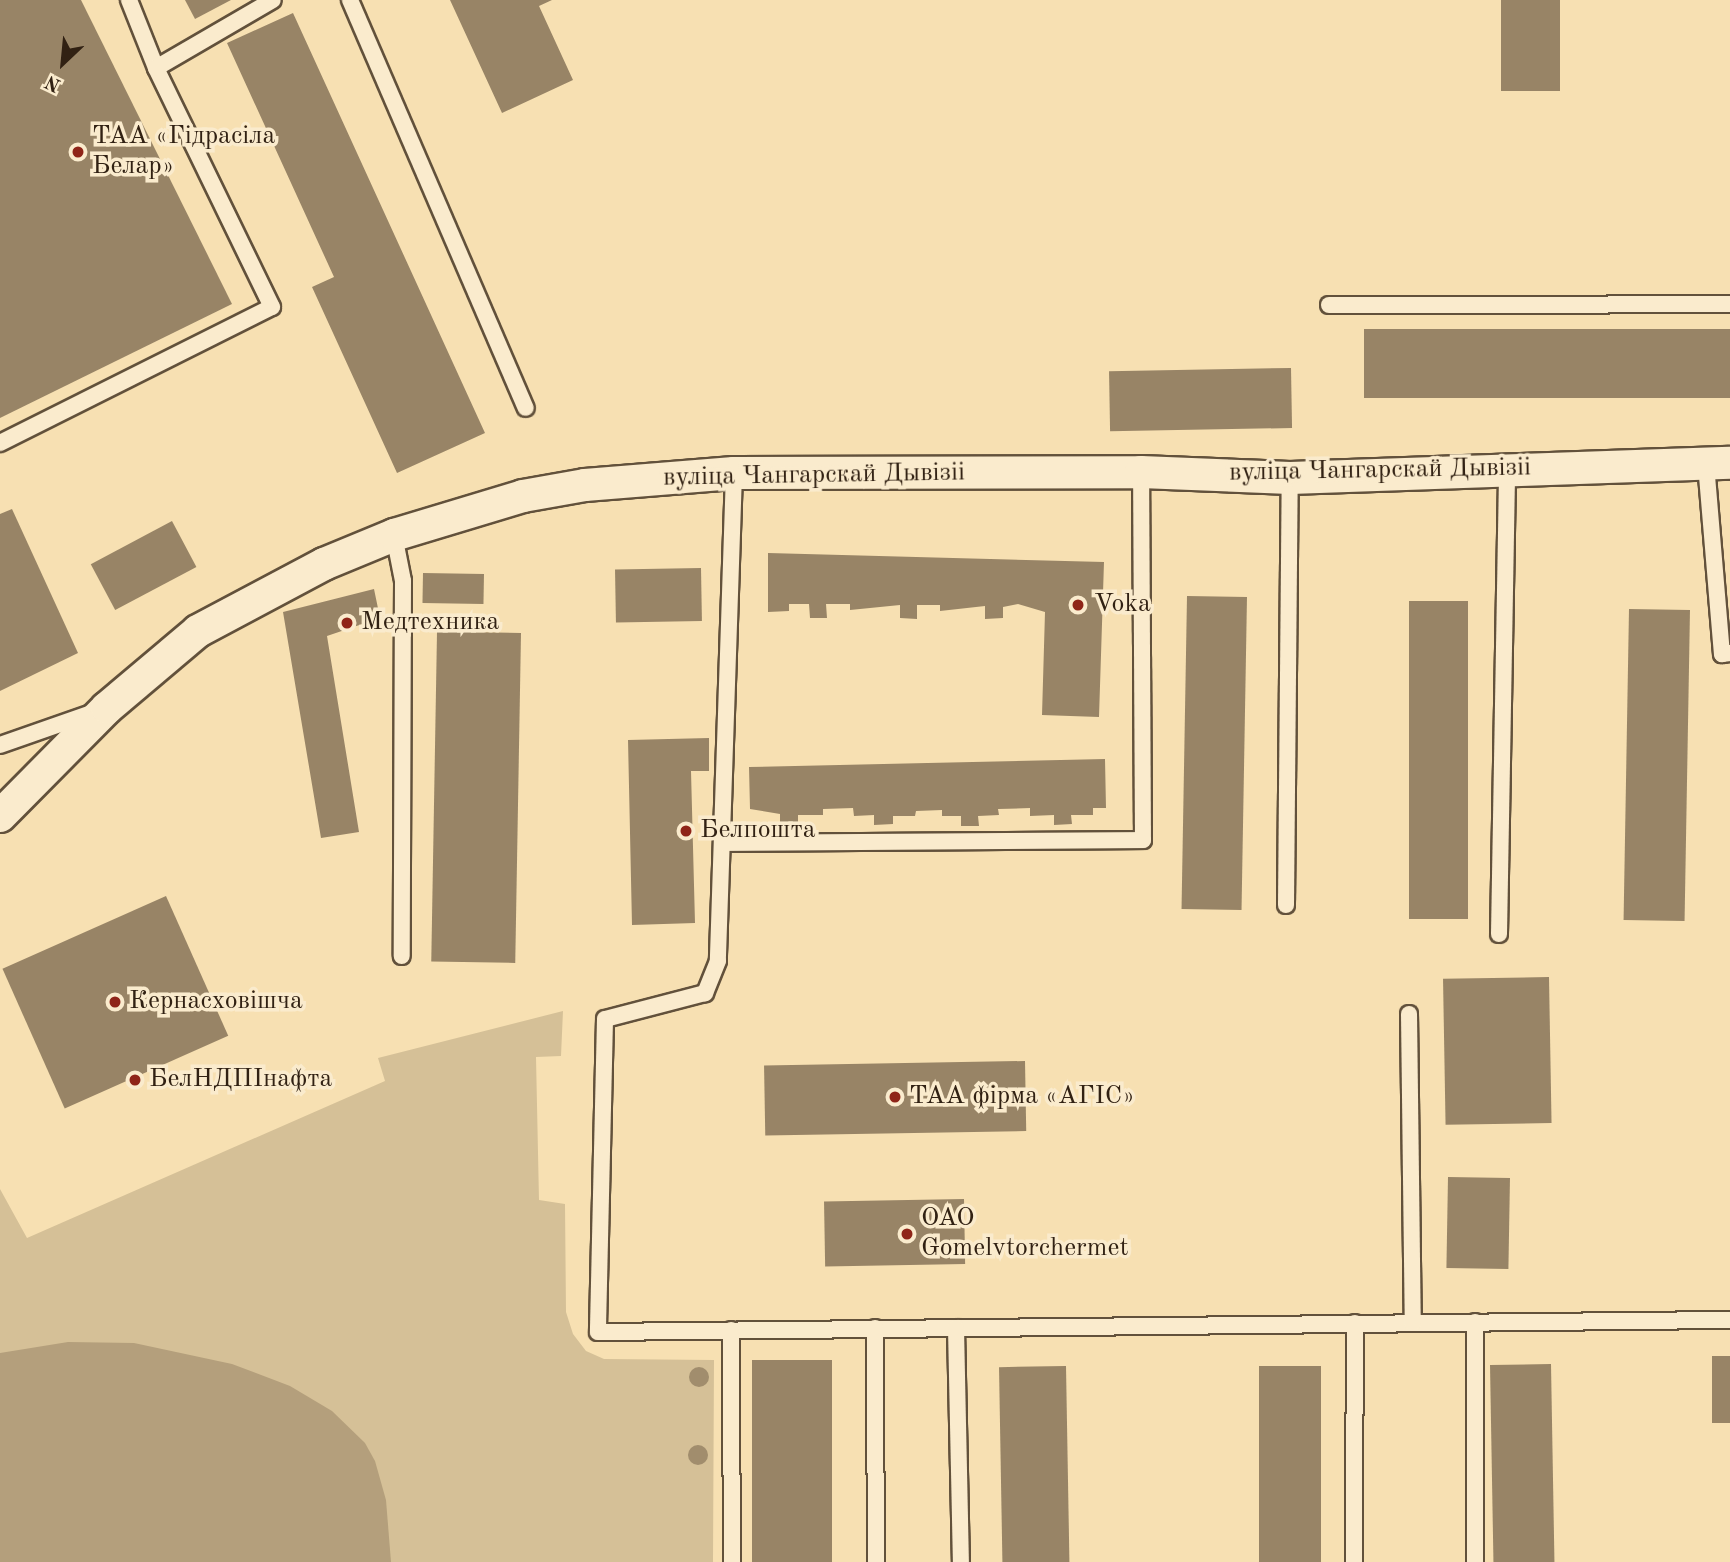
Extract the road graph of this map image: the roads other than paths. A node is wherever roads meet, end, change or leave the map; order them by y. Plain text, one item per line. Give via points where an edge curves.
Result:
1 (129, 0) edge
2 (273, 0) edge
3 (350, 0) edge
4 (156, 68) junction
5 (1730, 304) edge
6 (1329, 305) dead end
7 (526, 408) dead end
8 (0, 443) edge
9 (1718, 464) edge
10 (1507, 468) junction
11 (1141, 472) junction
12 (734, 473) junction
13 (1290, 478) junction
14 (394, 535) junction
15 (1730, 653) edge
16 (107, 708) junction
17 (0, 745) edge
18 (0, 816) edge
19 (723, 842) junction
20 (1286, 905) dead end
21 (1499, 933) dead end
22 (402, 956) dead end
23 (1409, 1014) dead end
24 (1730, 1321) edge
25 (1475, 1322) junction
26 (1355, 1323) junction
27 (1413, 1323) junction
28 (875, 1328) junction
29 (956, 1328) junction
30 (731, 1330) junction
31 (733, 1562) edge
32 (876, 1562) edge
33 (961, 1562) edge
34 (1354, 1562) edge
35 (1475, 1562) edge

1 - 4 lane
2 - 4 lane
3 - 7 lane
4 - 8 lane via 272,307
5 - 6 lane
9 - 10 street, вуліца Чангарскай Дывізіі
9 - 15 lane via 1722,653
10 - 13 street, вуліца Чангарскай Дывізіі
10 - 21 lane
11 - 12 street, вуліца Чангарскай Дывізіі
11 - 13 street, вуліца Чангарскай Дывізіі
11 - 19 lane via 1143,840
12 - 14 street, вуліца Чангарскай Дывізіі via 585,485 523,496
12 - 19 lane
13 - 20 lane
14 - 16 street, вуліца Чангарскай Дывізіі via 324,564 198,631
14 - 22 lane via 403,581
16 - 17 lane
16 - 18 street, вуліца Чангарскай Дывізіі
19 - 30 lane via 719,961 705,993 605,1019 598,1332
23 - 27 lane
24 - 25 lane
25 - 27 lane
25 - 35 lane
26 - 27 lane
26 - 29 lane
26 - 34 lane
28 - 29 lane
28 - 30 lane
28 - 32 lane
29 - 33 lane
30 - 31 lane

